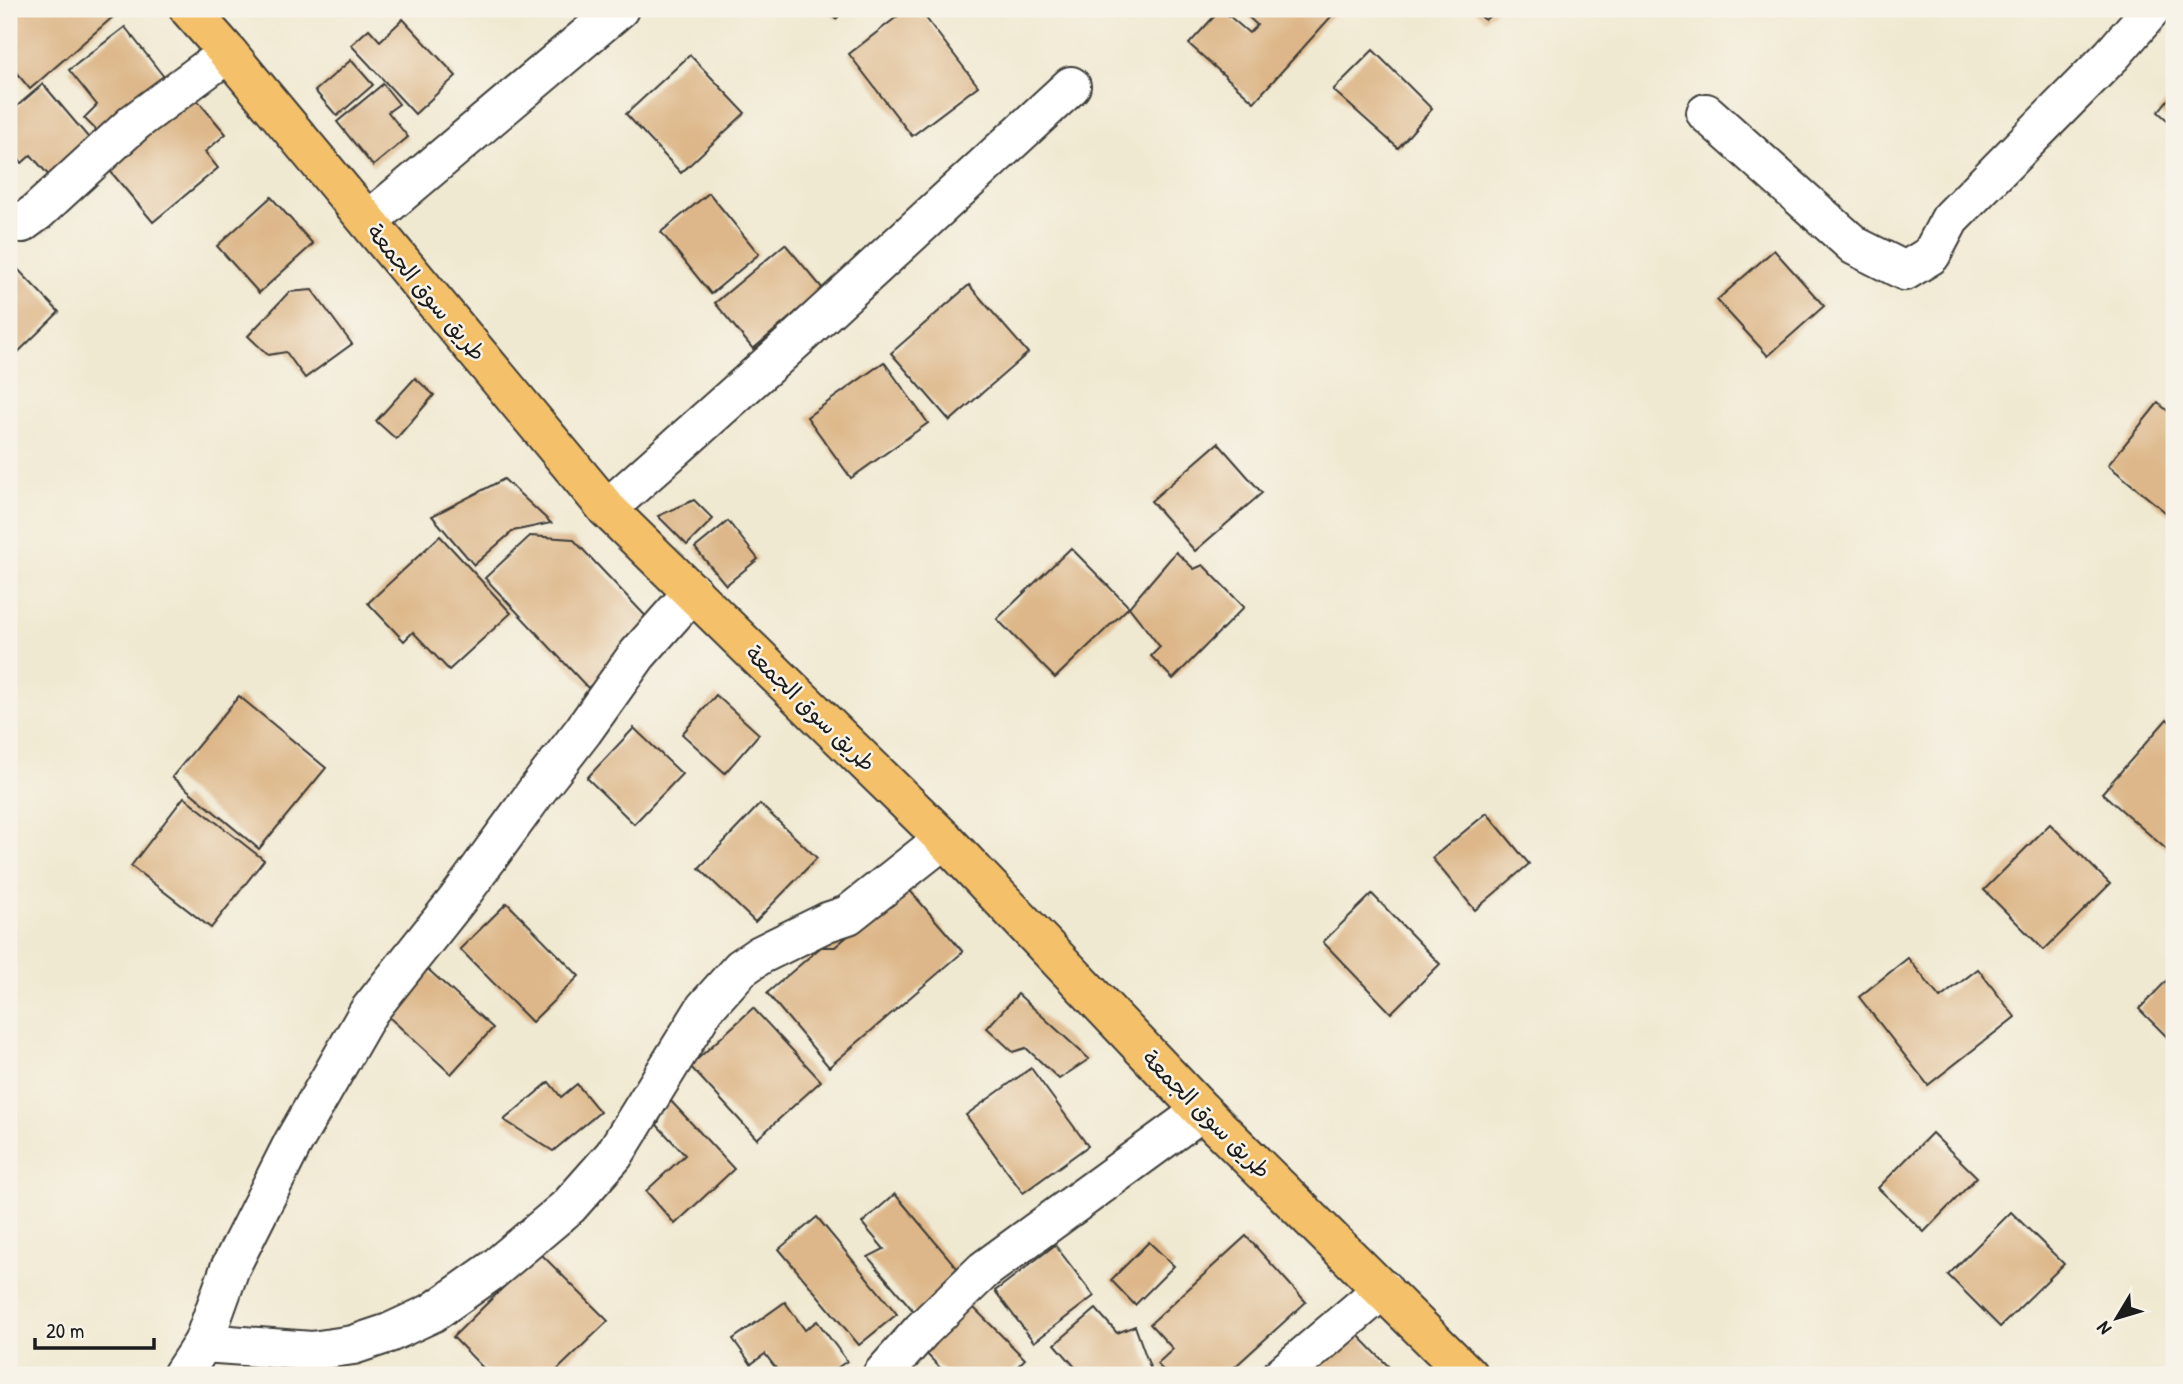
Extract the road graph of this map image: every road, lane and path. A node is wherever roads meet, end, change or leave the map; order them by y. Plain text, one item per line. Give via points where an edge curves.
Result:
1 (189, 9) edge
2 (619, 9) edge
3 (2152, 9) edge
4 (228, 53) junction
5 (1071, 86) dead end
6 (1706, 113) dead end
7 (9, 219) edge
8 (368, 221) junction
9 (607, 509) junction
10 (693, 592) junction
11 (944, 838) junction
12 (1202, 1111) junction
13 (1383, 1289) junction
14 (203, 1343) junction
15 (182, 1375) edge
16 (882, 1375) edge
17 (1282, 1375) edge
18 (1468, 1375) edge

1 - 4 main road, طريق سوق الجمعة
2 - 8 street
3 - 6 street via 1950,219 1931,255 1905,271 1855,246
4 - 7 street via 135,122 37,212 22,223
4 - 8 main road, طريق سوق الجمعة
5 - 9 street
8 - 9 main road, طريق سوق الجمعة
9 - 10 main road, طريق سوق الجمعة
10 - 11 main road, طريق سوق الجمعة
10 - 14 street via 637,655 458,899 369,1011 293,1143 230,1268
11 - 12 main road, طريق سوق الجمعة
11 - 14 street via 848,915 741,968 705,1008 614,1155 569,1206 493,1270 432,1313 353,1345 312,1351
12 - 13 main road, طريق سوق الجمعة
12 - 16 street via 984,1270
13 - 17 street
13 - 18 main road, طريق سوق الجمعة
14 - 15 street

